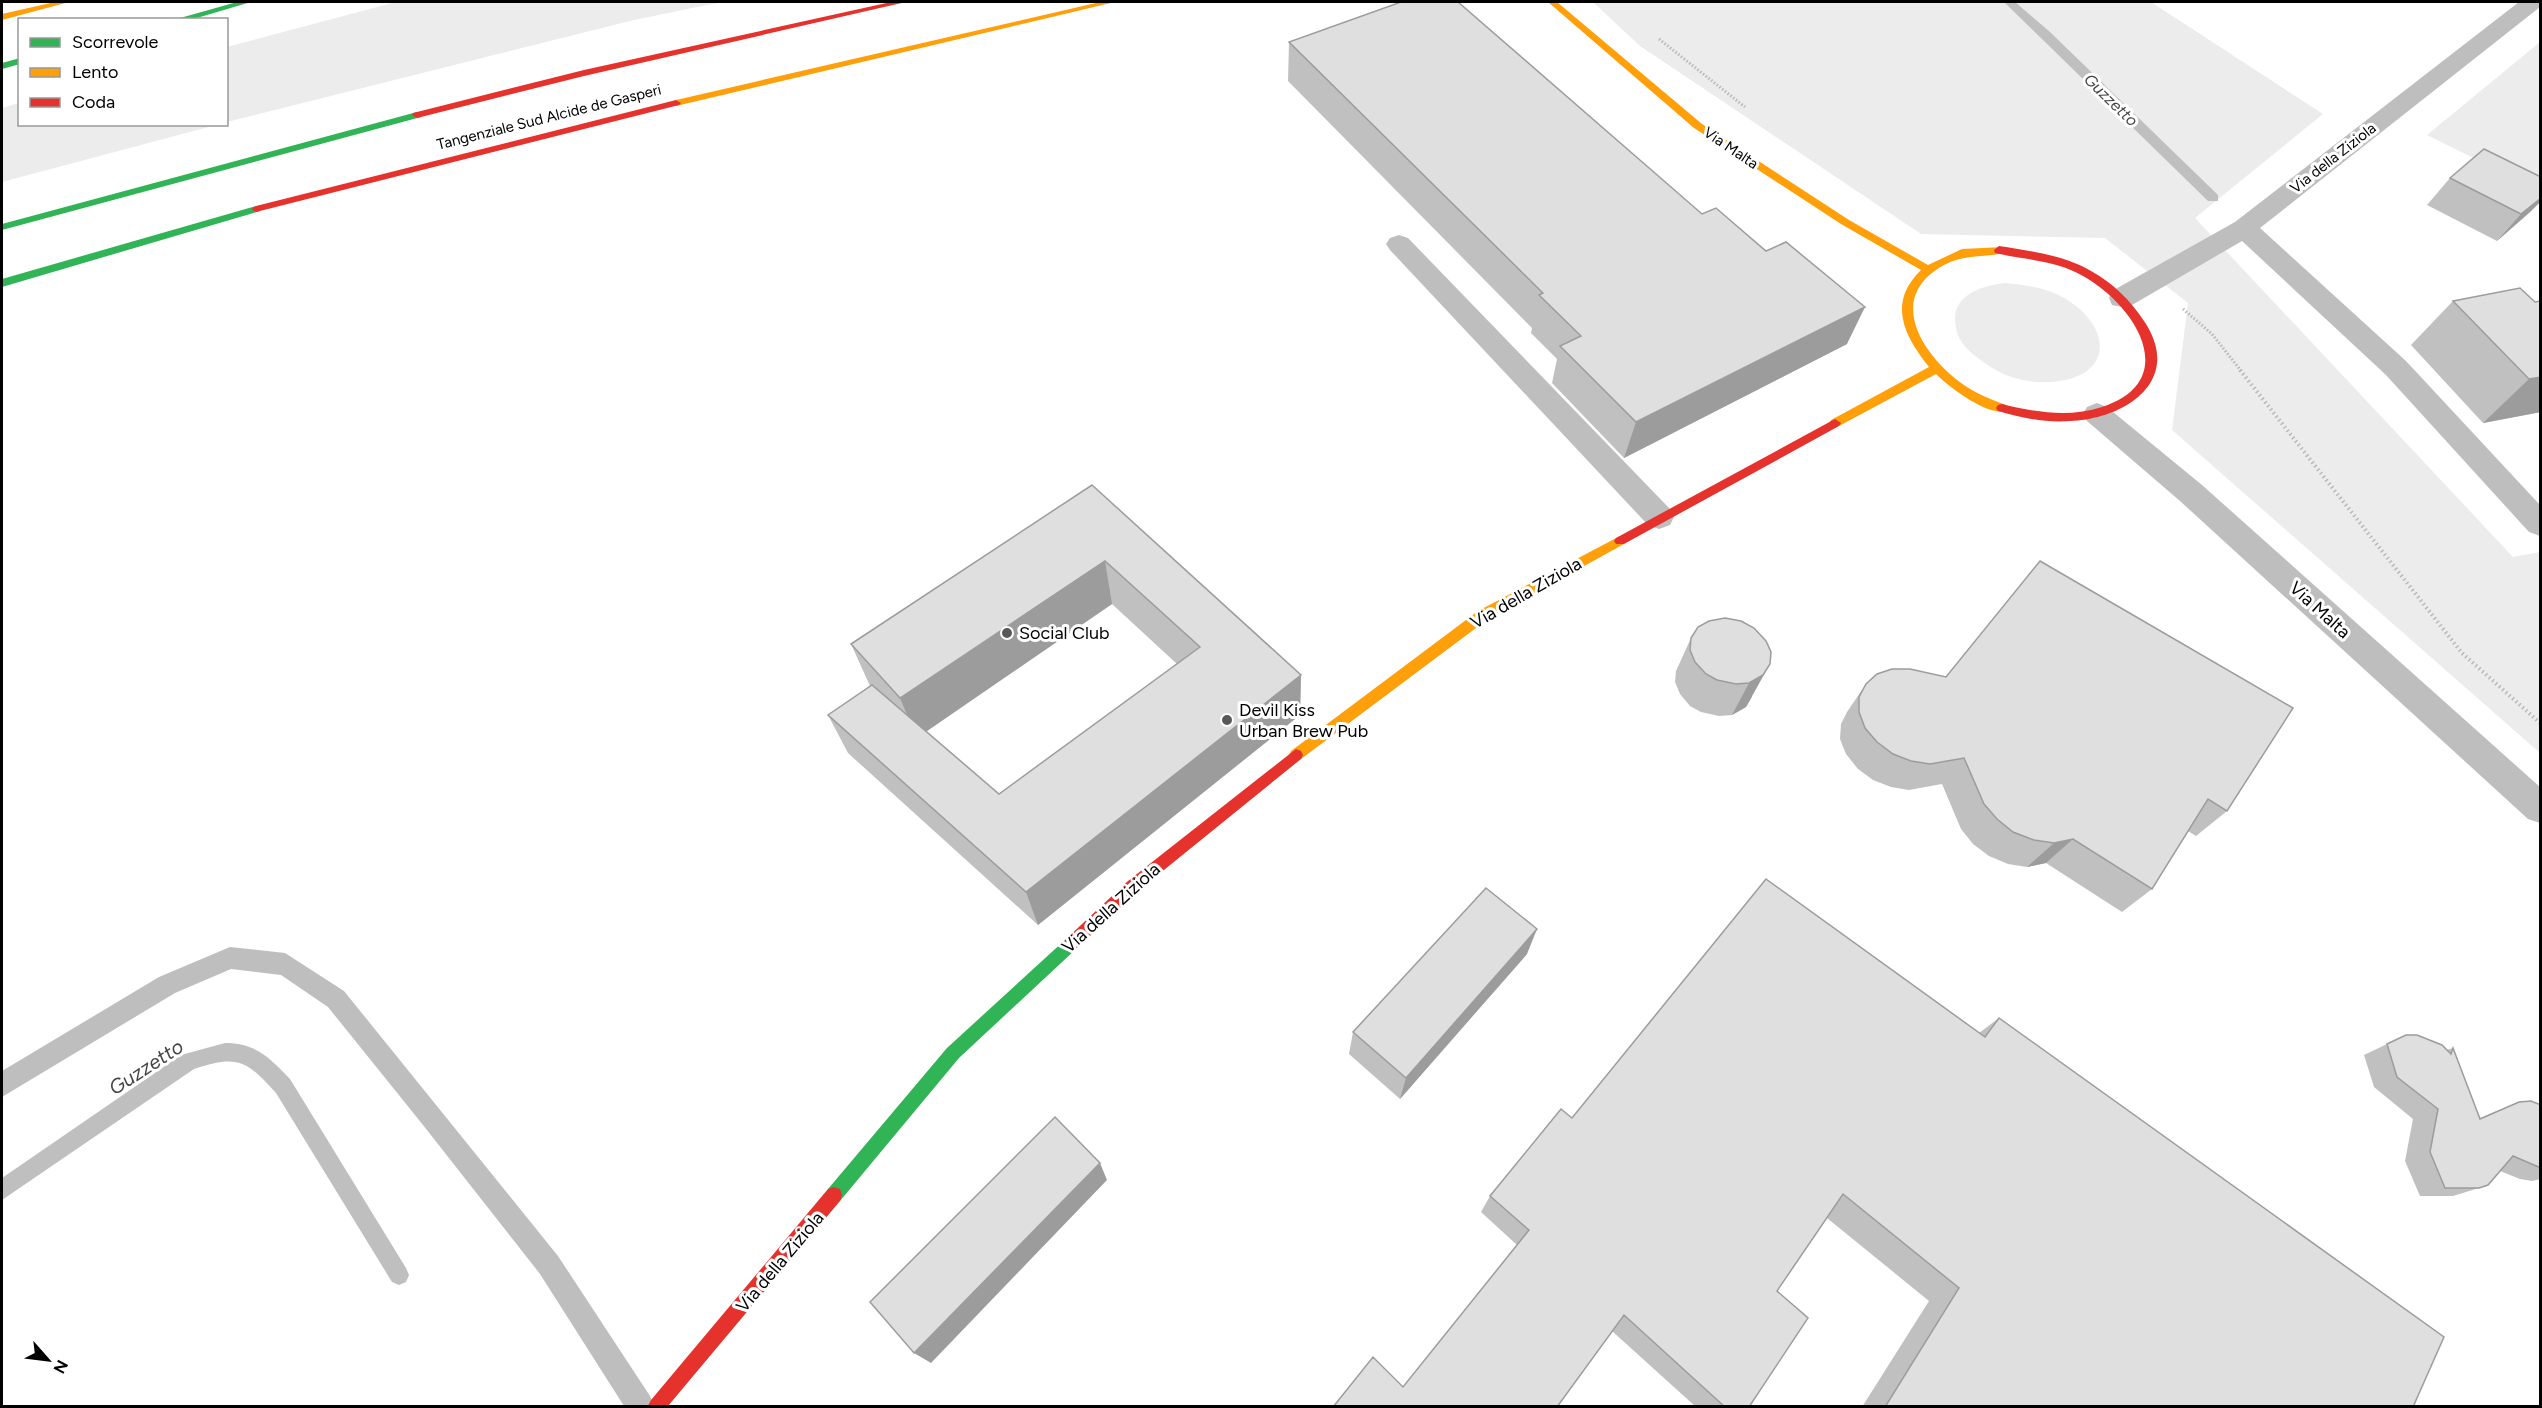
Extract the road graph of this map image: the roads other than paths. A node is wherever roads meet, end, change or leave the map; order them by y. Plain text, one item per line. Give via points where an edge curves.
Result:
1 (64, 2) edge
2 (246, 2) edge
3 (901, 2) edge
4 (1110, 2) edge
5 (1552, 2) edge
6 (2533, 2) edge
7 (2, 17) edge
8 (185, 18) edge
9 (18, 62) edge
10 (2, 66) edge
11 (2, 227) edge
12 (2244, 228) junction
13 (1399, 244) dead end
14 (1927, 269) junction
15 (2, 283) edge
16 (2122, 298) junction
17 (1935, 369) junction
18 (2097, 414) junction
19 (1659, 517) junction
20 (2541, 524) edge
21 (2541, 808) edge
22 (2, 1085) edge
23 (640, 1407) edge
24 (657, 1407) edge

1 - 7 main road
2 - 8 main road
3 - 11 main road, Tangenziale Sud Alcide de Gasperi via 584,73
4 - 15 main road, Tangenziale Sud Alcide de Gasperi via 630,113 353,183
5 - 14 main road, Via Malta via 1698,126 1845,222
6 - 12 street, Via della Ziziola
9 - 10 main road
12 - 16 street, Via della Ziziola
12 - 20 street via 2396,368
13 - 19 street
14 - 16 main road via 1959,254 2000,249 2044,256 2087,273
14 - 17 main road via 1913,284 1906,303 1907,324 1917,347
16 - 18 main road via 2141,320 2151,344 2152,367 2143,387 2124,404
17 - 18 main road via 1961,389 1993,405 2065,418
17 - 19 main road, Via della Ziziola
18 - 21 street, Via Malta via 2191,493
19 - 24 main road, Via della Ziziola via 1483,615 1310,744 1133,886 953,1053
22 - 23 lane via 167,985 230,958 285,964 336,999 432,1116 549,1265

